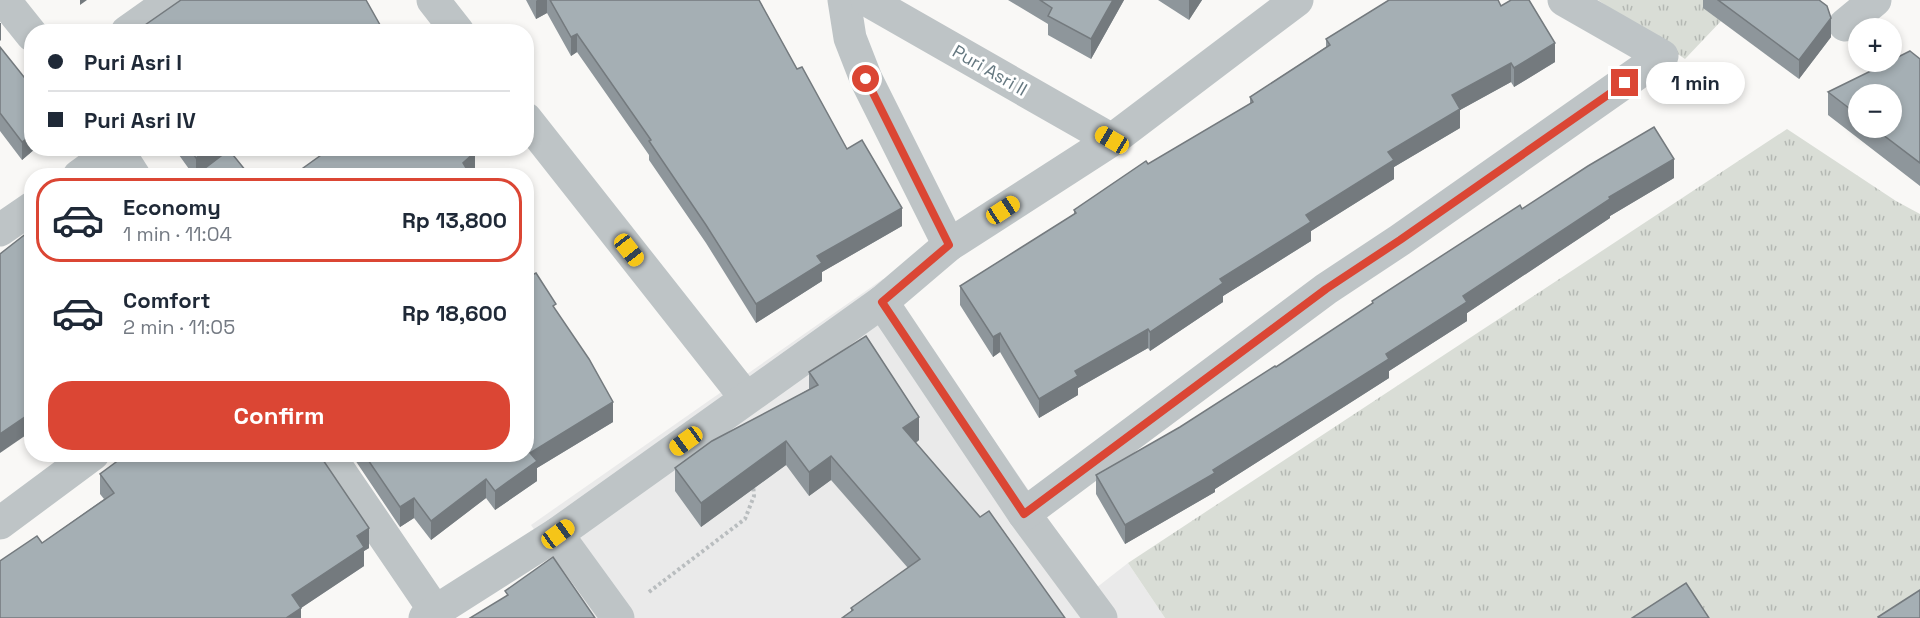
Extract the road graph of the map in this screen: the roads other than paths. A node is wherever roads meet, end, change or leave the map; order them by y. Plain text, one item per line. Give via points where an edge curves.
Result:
1 (4, 0) edge
2 (172, 0) edge
3 (433, 0) edge
4 (844, 0) edge
5 (867, 0) edge
6 (1297, 0) edge
7 (1564, 0) edge
8 (1875, 0) edge
9 (138, 24) edge
10 (452, 24) edge
11 (24, 25) edge
12 (1845, 25) dead end
13 (534, 129) edge
14 (1112, 140) junction
15 (122, 158) edge
16 (98, 168) edge
17 (24, 214) edge
18 (0, 230) edge
19 (949, 245) junction
20 (882, 302) junction
21 (746, 398) junction
22 (82, 462) edge
23 (333, 462) edge
24 (1024, 514) junction
25 (0, 523) edge
26 (558, 534) junction
27 (430, 615) edge
28 (617, 617) edge
29 (1101, 618) edge

1 - 11 street
2 - 9 street
3 - 10 street
4 - 19 street via 850,38 866,79
5 - 14 street, Puri Asri II
6 - 14 street
7 - 24 street via 1662,56 1326,289
8 - 12 street
13 - 21 street
14 - 19 street
15 - 16 street
17 - 18 street
19 - 20 street
20 - 21 street
20 - 24 street
21 - 26 street
22 - 25 street
23 - 27 street
24 - 29 street
26 - 27 street
26 - 28 street

